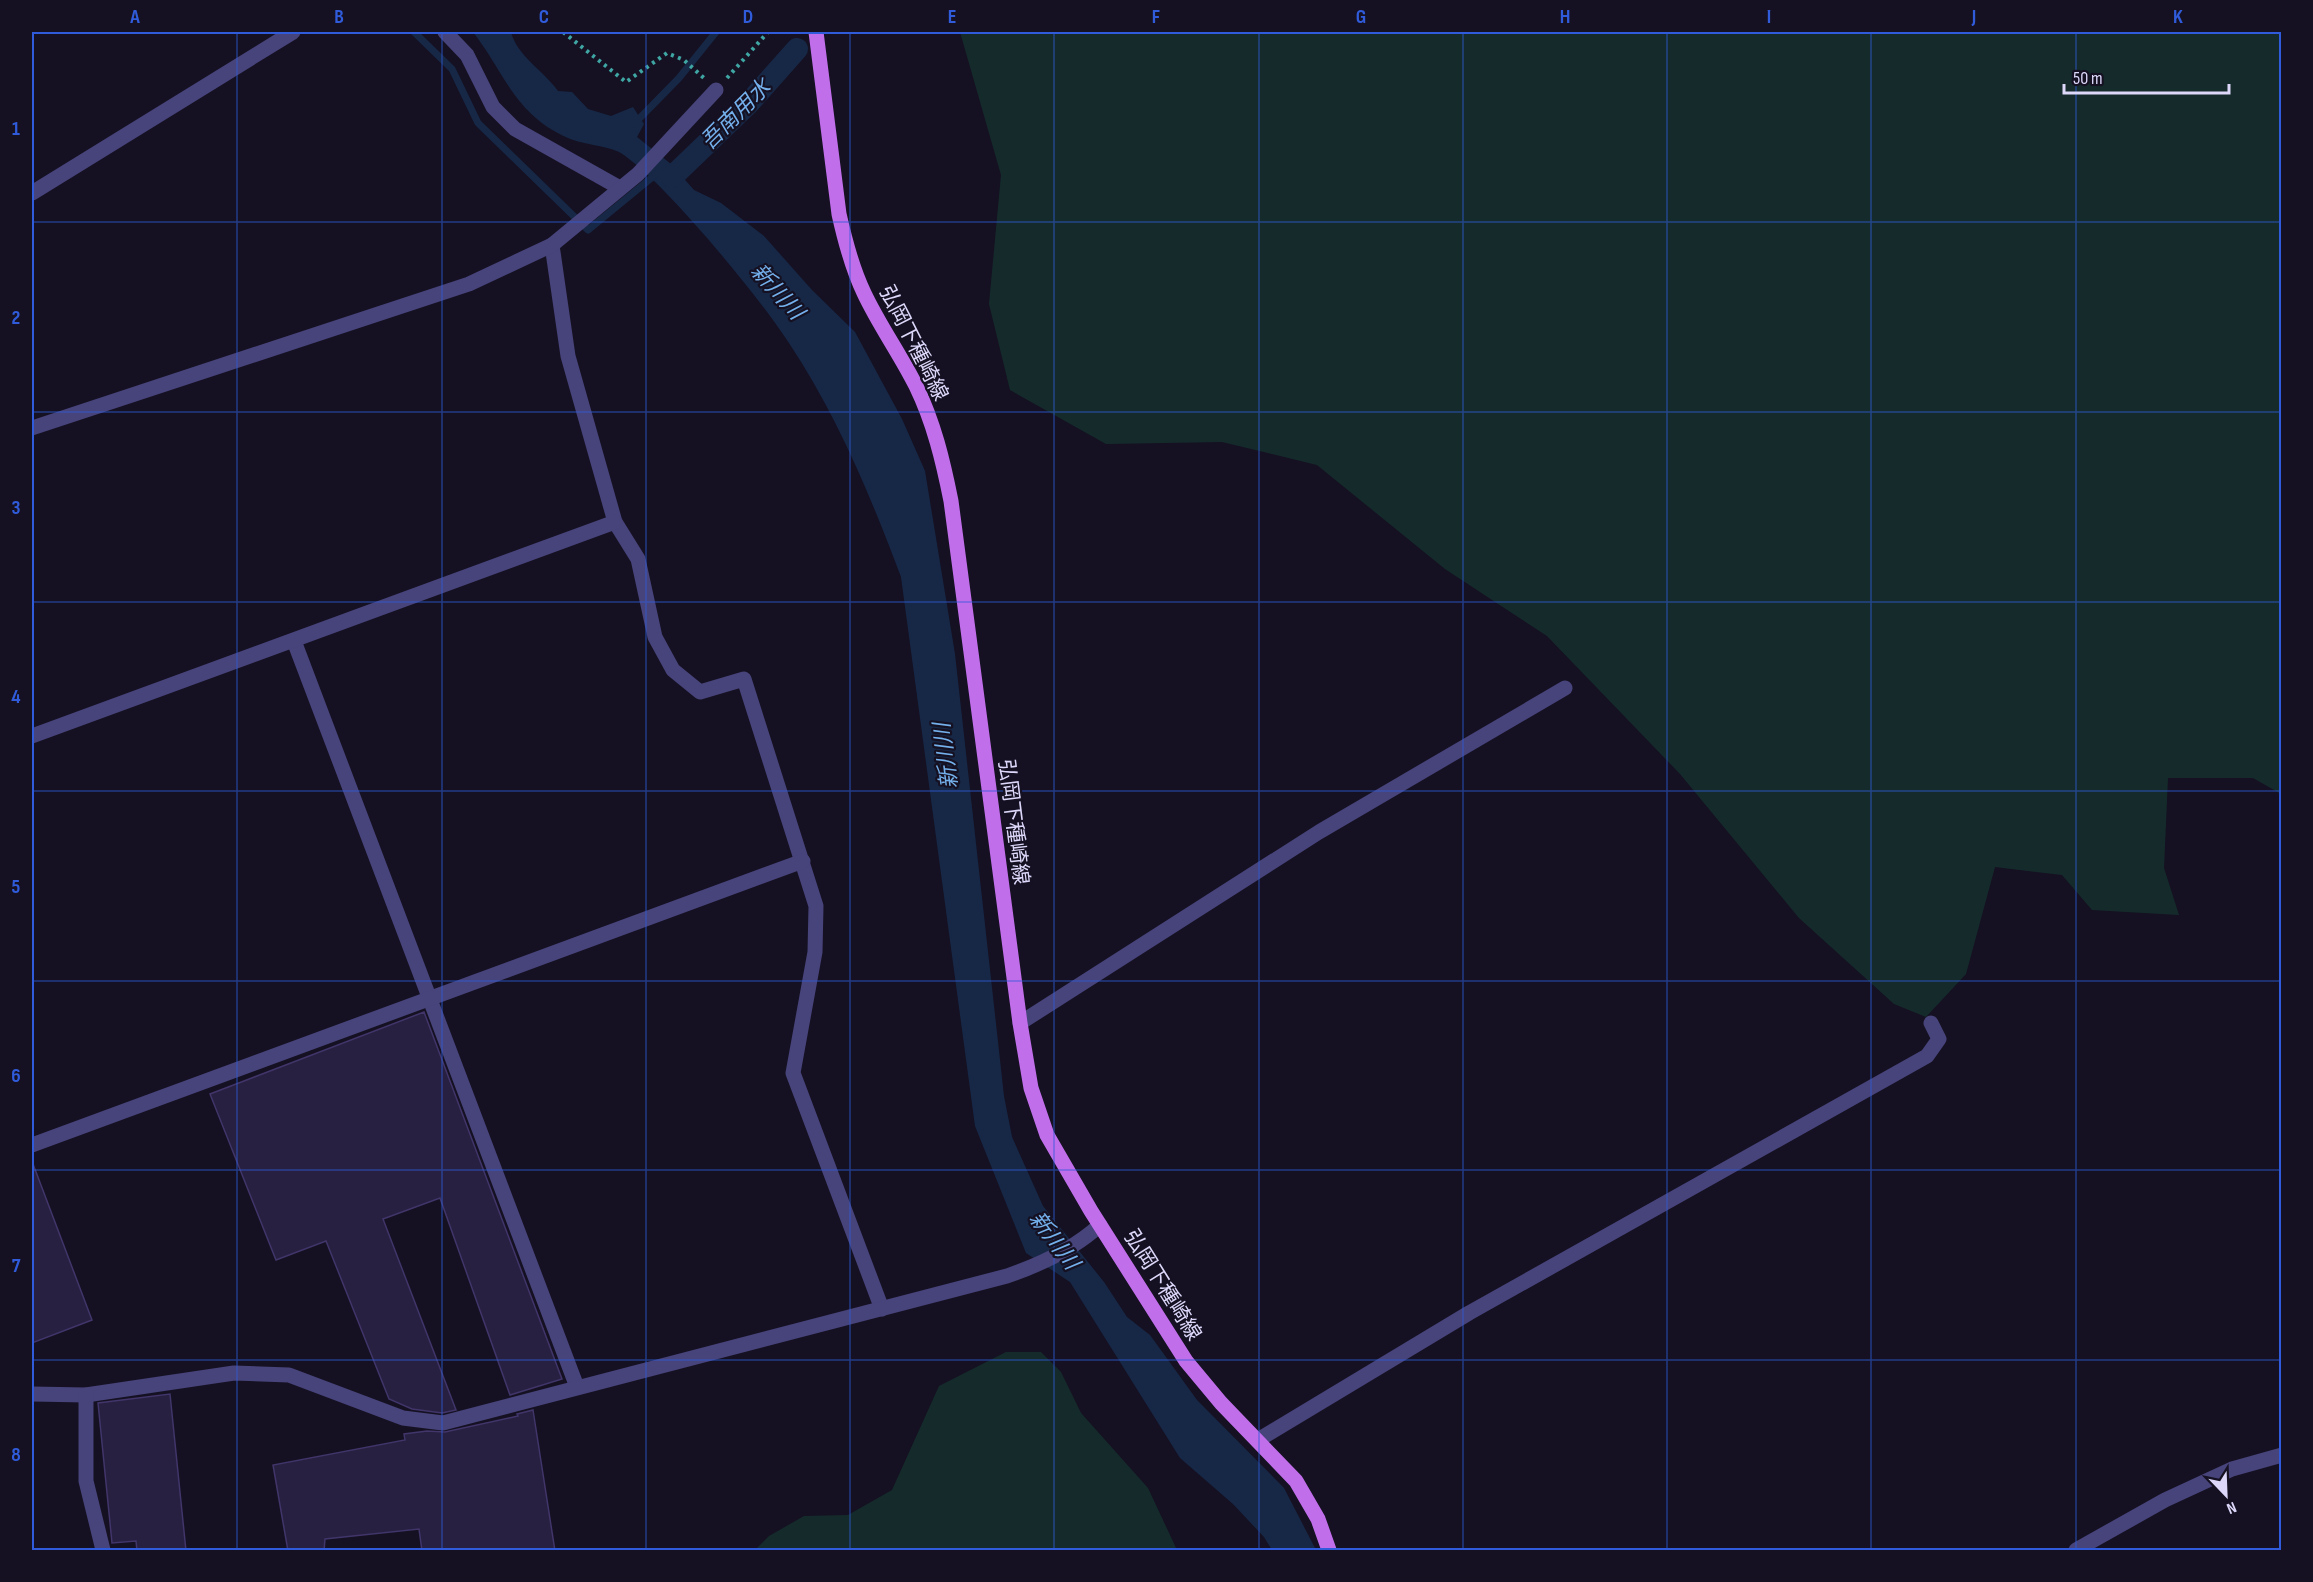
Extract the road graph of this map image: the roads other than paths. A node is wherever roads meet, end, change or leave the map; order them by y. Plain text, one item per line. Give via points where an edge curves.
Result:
1 (293, 32) edge
2 (445, 32) edge
3 (816, 32) edge
4 (716, 90) road end
5 (620, 188) junction
6 (32, 192) edge
7 (552, 245) junction
8 (32, 428) edge
9 (615, 522) junction
10 (294, 641) junction
11 (1564, 688) dead end
12 (32, 736) edge
13 (803, 861) junction
14 (430, 997) junction
15 (1020, 1023) junction
16 (1931, 1023) dead end
17 (32, 1145) edge
18 (1094, 1230) junction
19 (882, 1309) junction
20 (576, 1387) junction
21 (32, 1394) edge
22 (86, 1395) junction
23 (1258, 1440) junction
24 (2282, 1455) edge
25 (103, 1551) edge
26 (1329, 1551) edge
27 (2076, 1551) edge

1 - 6 street
2 - 5 street via 467,55 493,107 515,129
3 - 15 main road, 弘岡下種崎線 via 845,242 864,293 935,430 951,501
4 - 5 street via 669,144
5 - 7 street
7 - 8 street via 469,284
7 - 9 street via 568,356
9 - 10 street
9 - 13 street via 638,560 655,638 673,670 700,692 744,679
10 - 12 street
10 - 14 street
11 - 15 street via 1319,832
13 - 14 street
13 - 19 street via 816,906 815,952 793,1073
14 - 17 street
14 - 20 street
15 - 18 main road, 弘岡下種崎線 via 1031,1088 1047,1135
16 - 23 street via 1939,1040 1927,1056 1469,1313
18 - 19 street via 1029,1269
18 - 23 main road, 弘岡下種崎線 via 1186,1361
19 - 20 street
20 - 22 street via 443,1423 403,1418 289,1376 234,1373
21 - 22 street
22 - 25 street via 86,1481
23 - 26 main road, 弘岡下種崎線 via 1296,1481 1318,1519
24 - 27 street via 2232,1469 2165,1500

